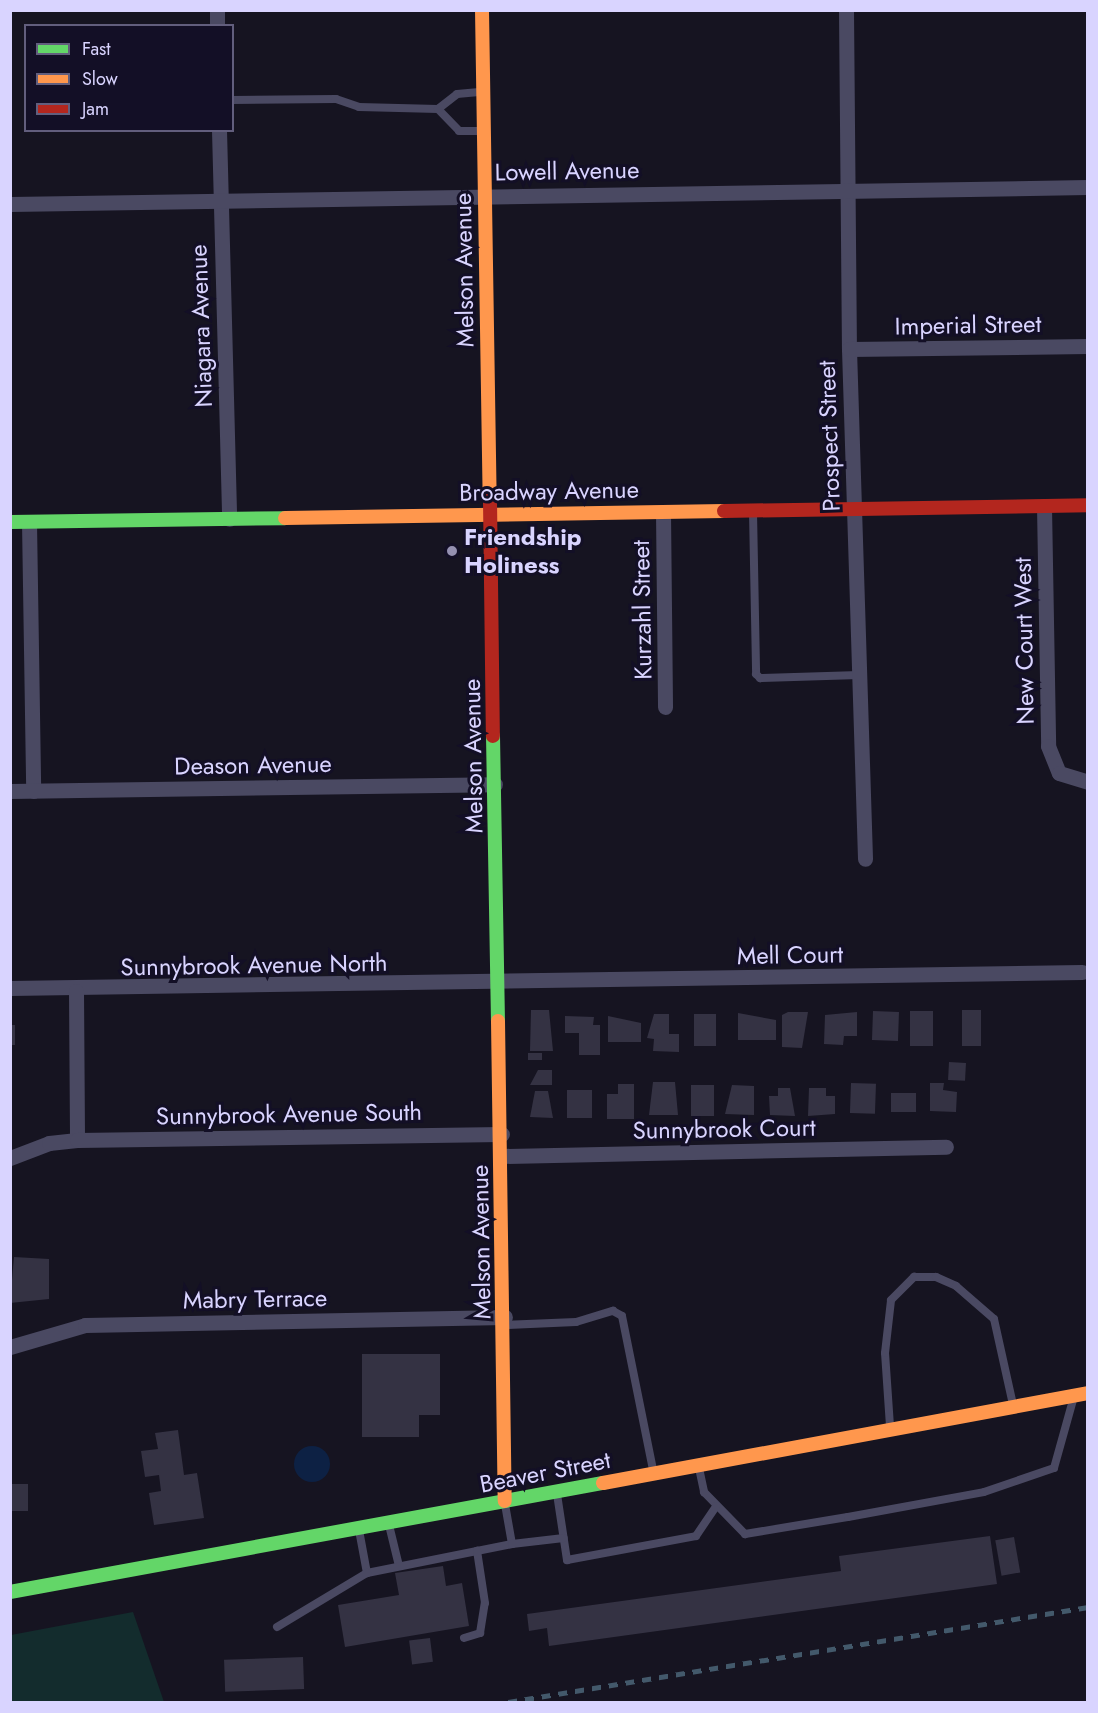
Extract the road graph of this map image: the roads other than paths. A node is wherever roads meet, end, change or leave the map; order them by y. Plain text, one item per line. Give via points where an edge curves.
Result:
1 (482, 10) edge
2 (846, 10) edge
3 (483, 91) junction
4 (234, 100) edge
5 (438, 109) junction
6 (219, 132) edge
7 (484, 132) junction
8 (1088, 187) edge
9 (849, 191) junction
10 (485, 194) junction
11 (220, 201) junction
12 (10, 204) edge
13 (1088, 346) edge
14 (849, 350) junction
15 (1088, 505) edge
16 (1044, 506) junction
17 (854, 508) junction
18 (753, 510) junction
19 (663, 512) junction
20 (491, 515) junction
21 (229, 519) junction
22 (10, 522) edge
23 (29, 522) junction
24 (859, 675) junction
25 (665, 707) dead end
26 (1088, 782) edge
27 (495, 784) junction
28 (10, 791) edge
29 (33, 791) junction
30 (865, 860) dead end
31 (1082, 972) dead end
32 (499, 984) junction
33 (10, 988) edge
34 (76, 991) junction
35 (502, 1134) junction
36 (77, 1140) junction
37 (946, 1147) dead end
38 (502, 1156) junction
39 (10, 1158) edge
40 (505, 1321) junction
41 (10, 1347) edge
42 (1081, 1394) edge
43 (1013, 1407) junction
44 (890, 1430) junction
45 (698, 1466) junction
46 (653, 1474) junction
47 (557, 1492) junction
48 (505, 1501) junction
49 (716, 1506) junction
50 (389, 1523) junction
51 (359, 1528) junction
52 (564, 1538) junction
53 (512, 1544) junction
54 (477, 1551) junction
55 (399, 1566) junction
56 (367, 1573) junction
57 (10, 1592) edge
58 (277, 1627) dead end
59 (464, 1638) dead end

1 - 3 street, Melson Avenue
2 - 9 street, Prospect Street
3 - 5 lane via 457,94
3 - 7 street, Melson Avenue
4 - 5 lane via 336,99 358,107
5 - 7 lane via 459,132
6 - 11 street, Niagara Avenue
7 - 10 street, Melson Avenue
8 - 9 street, Lowell Avenue
9 - 10 street, Lowell Avenue
9 - 14 street, Prospect Street
10 - 11 street, Lowell Avenue
10 - 20 street, Melson Avenue
11 - 12 street, Lowell Avenue
11 - 21 street, Niagara Avenue
13 - 14 street, Imperial Street
14 - 17 street, Prospect Street
15 - 16 street, Broadway Avenue
16 - 17 street, Broadway Avenue
16 - 26 street, New Court West via 1048,746 1059,773
17 - 18 street, Broadway Avenue
17 - 24 street, Prospect Street
18 - 19 street, Broadway Avenue
18 - 24 lane via 756,674
19 - 20 street, Broadway Avenue
19 - 25 street, Kurzahl Street
20 - 21 street, Broadway Avenue
20 - 27 street, Melson Avenue
21 - 23 street, Broadway Avenue
22 - 23 street, Broadway Avenue
23 - 29 street
24 - 30 street, Prospect Street
27 - 29 street, Deason Avenue
27 - 32 street, Melson Avenue
28 - 29 street, Deason Avenue
31 - 32 street, Mell Court
32 - 34 street, Sunnybrook Avenue North
32 - 35 street, Melson Avenue
33 - 34 street, Sunnybrook Avenue North
34 - 36 street
35 - 36 street, Sunnybrook Avenue South
35 - 38 street, Melson Avenue
36 - 39 street, Sunnybrook Avenue South via 49,1143
37 - 38 street, Sunnybrook Court
38 - 40 street, Melson Avenue
40 - 41 street, Mabry Terrace via 85,1325
40 - 46 lane via 576,1322 613,1311 622,1316
40 - 48 street, Melson Avenue
42 - 43 street, Beaver Street
42 - 49 lane via 1054,1468 984,1492 745,1534
43 - 44 street, Beaver Street
43 - 44 lane via 994,1319 956,1287 936,1277 914,1277 891,1300 885,1353
44 - 45 street, Beaver Street
45 - 46 street, Beaver Street
45 - 49 lane via 704,1492
46 - 47 street, Beaver Street
47 - 48 street, Beaver Street
47 - 52 lane
48 - 50 street, Beaver Street
48 - 53 lane
49 - 52 lane via 696,1536 567,1560
50 - 51 street, Beaver Street
50 - 55 lane
51 - 56 lane
51 - 57 street, Beaver Street
52 - 53 lane
53 - 54 lane
54 - 55 lane
54 - 59 lane via 485,1603 480,1633
55 - 56 lane
56 - 58 lane

